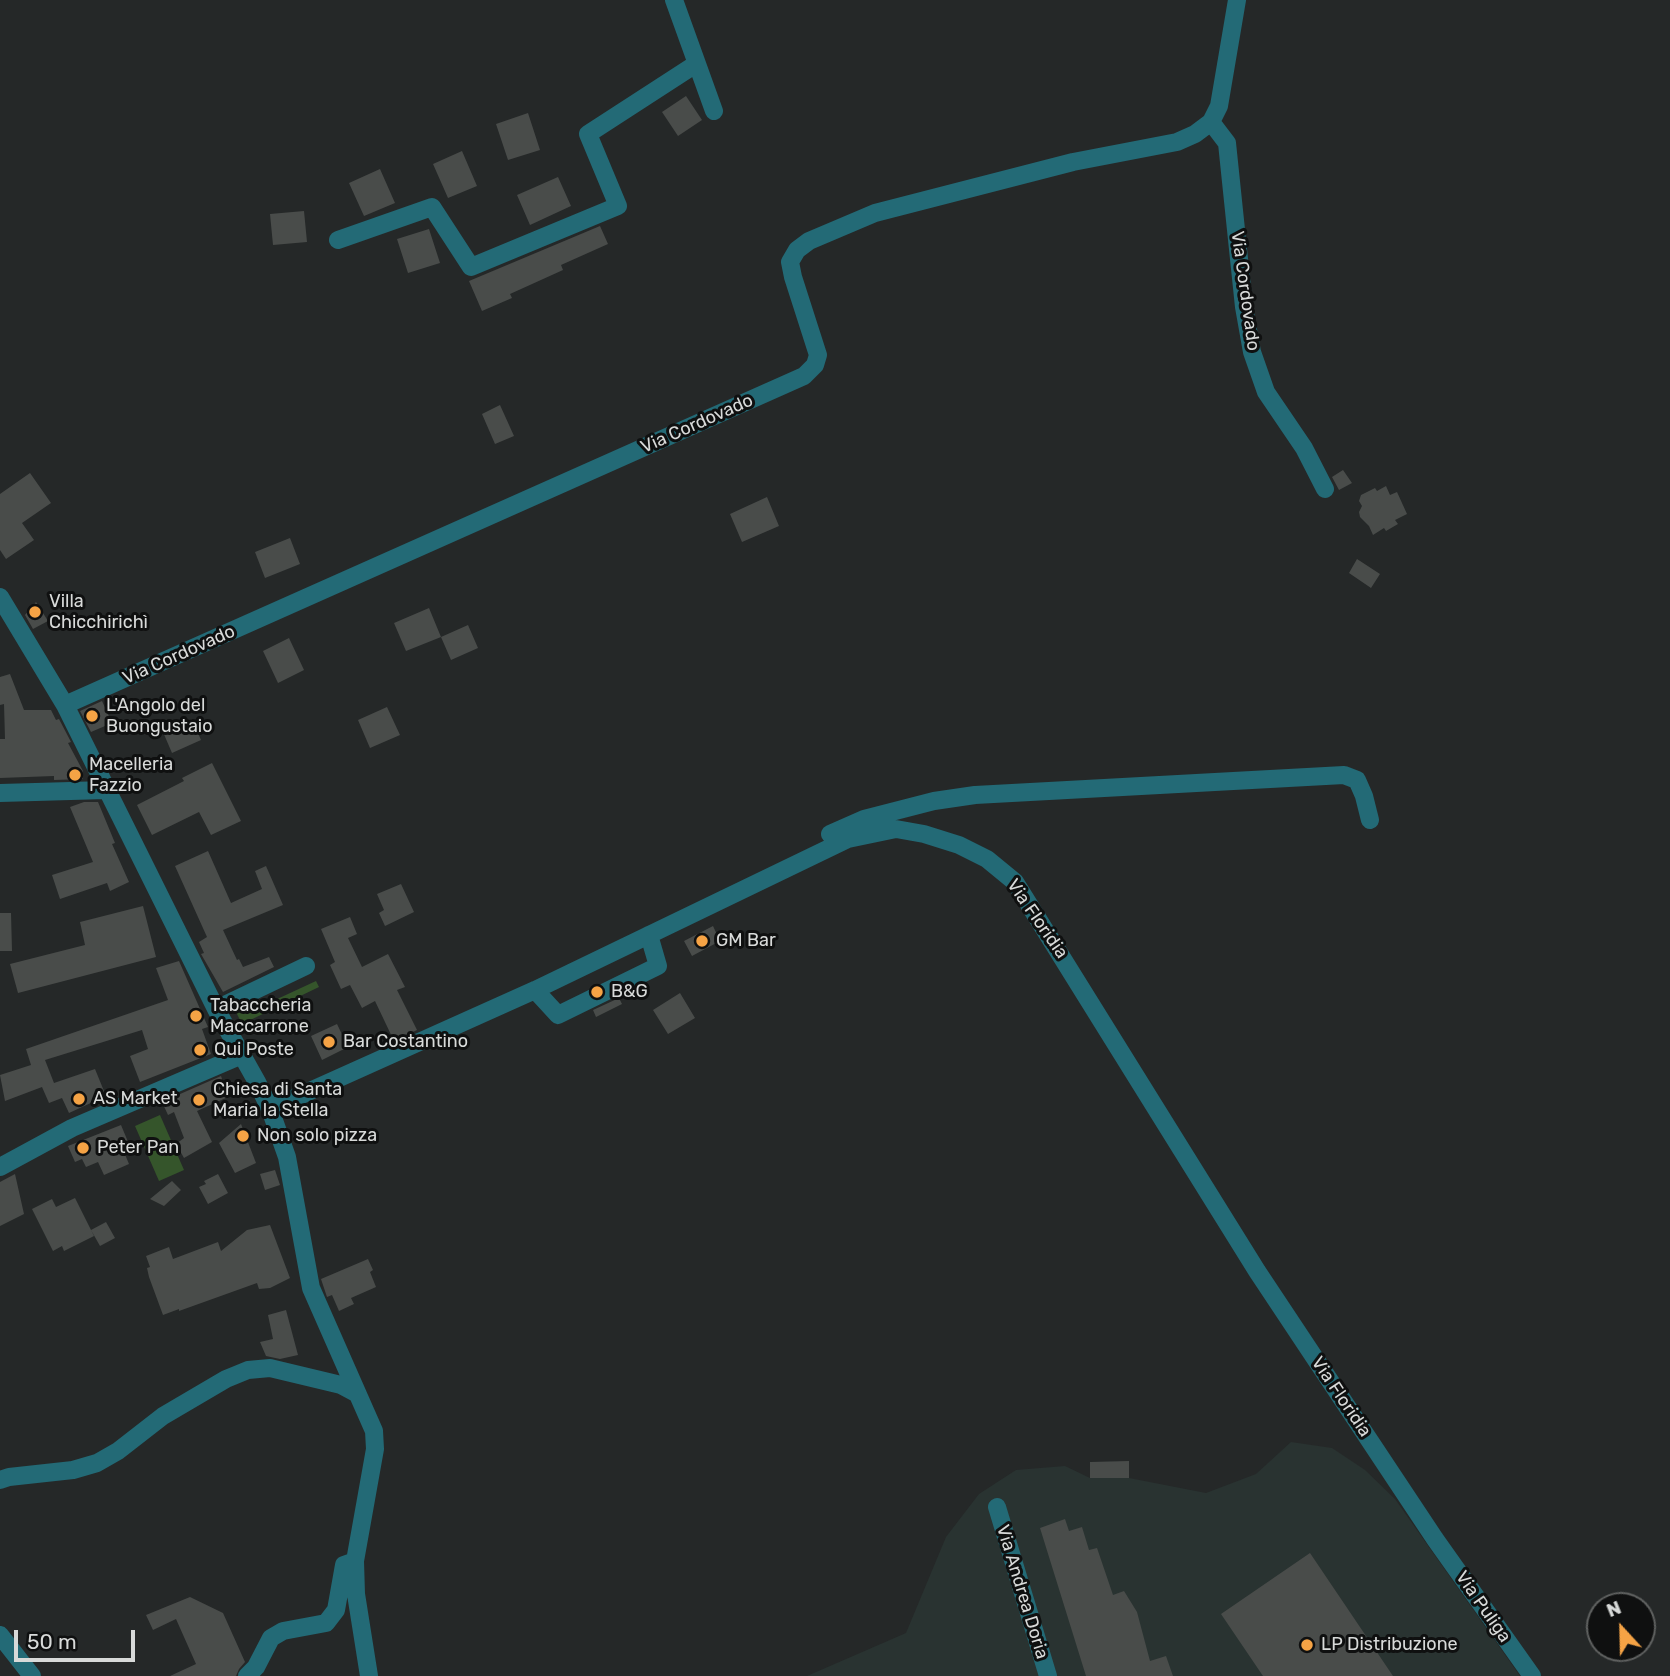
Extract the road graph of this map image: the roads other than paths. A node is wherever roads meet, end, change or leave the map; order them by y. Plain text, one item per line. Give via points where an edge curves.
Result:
1 (674, 0) edge
2 (1237, 0) edge
3 (696, 64) junction
4 (714, 111) dead end
5 (1211, 122) junction
6 (338, 240) dead end
7 (1325, 489) dead end
8 (0, 597) edge
9 (65, 705) junction
10 (106, 790) junction
11 (0, 793) edge
12 (1370, 820) dead end
13 (818, 852) junction
14 (649, 935) junction
15 (306, 966) dead end
16 (535, 990) junction
17 (216, 1009) junction
18 (242, 1055) junction
19 (270, 1109) junction
20 (0, 1167) edge
21 (356, 1393) junction
22 (0, 1480) edge
23 (997, 1507) dead end
24 (1435, 1538) joint
25 (355, 1561) junction
26 (0, 1635) edge
27 (32, 1676) edge
28 (247, 1676) edge
29 (369, 1676) edge
30 (1048, 1676) edge
31 (1531, 1676) edge

1 - 3 street
2 - 5 street via 1219,106
3 - 4 street
3 - 6 street via 588,134 618,206 471,267 432,207
5 - 7 street, Via Cordovado via 1227,143 1252,352 1266,391
5 - 9 street, Via Cordovado via 1177,142 1073,162 875,213 808,241 790,262 818,355 804,376
8 - 9 street
9 - 10 street
10 - 11 street
10 - 17 street
12 - 13 street via 1357,780 1344,775 975,795 864,819 821,839
13 - 14 street, Via Floridia
13 - 24 street, Via Floridia via 848,838 896,829 959,845 987,859 1015,882 1257,1271
14 - 16 street, Via Floridia
14 - 16 street via 658,966 558,1015
15 - 17 street
16 - 19 street, Via Floridia
17 - 18 street
18 - 19 street
18 - 20 street via 72,1128
19 - 21 street via 287,1157 311,1288
21 - 22 street via 270,1368 248,1370 163,1416 97,1463
21 - 25 street via 374,1432 375,1449
23 - 30 street, Via Andrea Doria
24 - 31 street, Via Puliga
25 - 28 street via 344,1565 336,1610 326,1623 283,1631 271,1638
25 - 29 street via 355,1594
26 - 27 street

